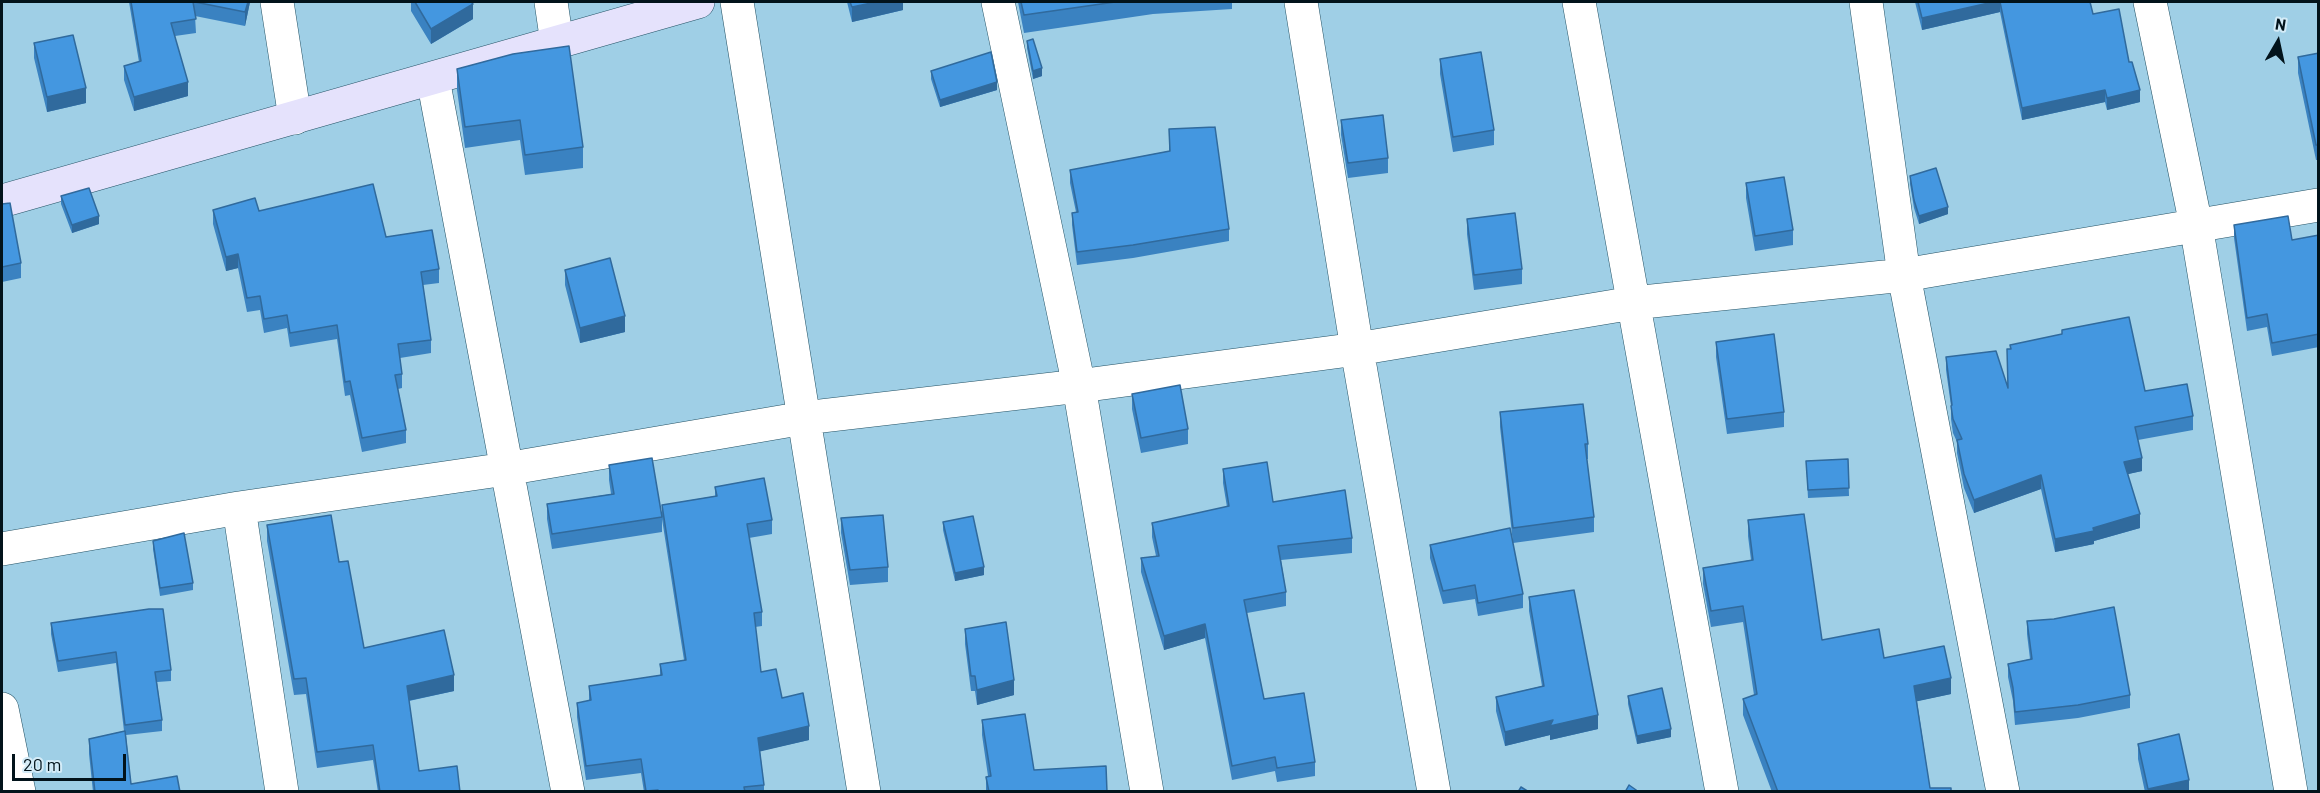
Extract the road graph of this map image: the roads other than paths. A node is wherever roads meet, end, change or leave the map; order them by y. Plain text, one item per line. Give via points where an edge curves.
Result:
1 (277, 2) edge
2 (551, 2) edge
3 (698, 2) edge
4 (737, 2) edge
5 (998, 2) edge
6 (1301, 2) edge
7 (1579, 2) edge
8 (1866, 2) edge
9 (2150, 2) edge
10 (557, 43) junction
11 (433, 79) junction
12 (295, 118) junction
13 (2, 201) edge
14 (2319, 205) edge
15 (2196, 225) junction
16 (1904, 275) junction
17 (1633, 303) junction
18 (1357, 348) junction
19 (1079, 386) junction
20 (804, 418) junction
21 (506, 469) junction
22 (239, 508) junction
23 (2, 549) edge
24 (2, 709) edge
25 (19, 792) edge
26 (282, 792) edge
27 (568, 792) edge
28 (864, 792) edge
29 (1147, 792) edge
30 (1434, 792) edge
31 (1722, 792) edge
32 (2003, 792) edge
33 (2291, 792) edge

1 - 12 street
2 - 10 street
3 - 10 street
4 - 20 street
5 - 19 street
6 - 18 street
7 - 17 street
8 - 16 street
9 - 15 street
10 - 11 street
11 - 12 street
11 - 21 street
12 - 13 street
14 - 15 street
15 - 16 street
15 - 33 street
16 - 17 street
16 - 32 street
17 - 18 street
17 - 31 street
18 - 19 street
18 - 30 street
19 - 20 street
19 - 29 street
20 - 21 street
20 - 28 street
21 - 22 street
21 - 27 street
22 - 23 street
22 - 26 street
24 - 25 street

